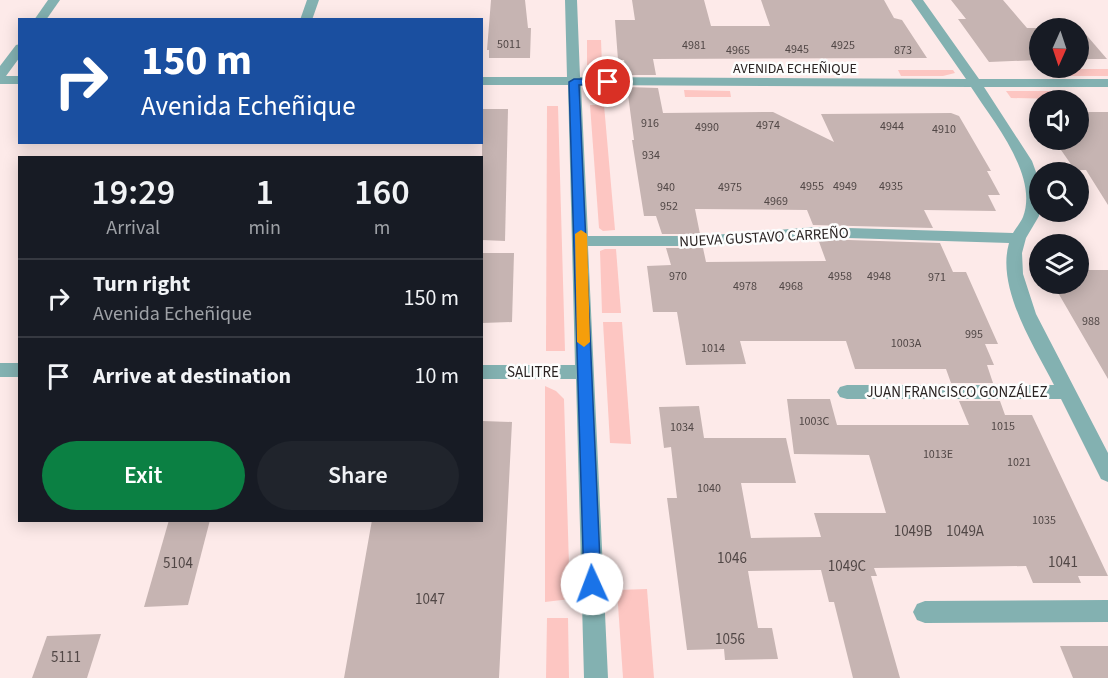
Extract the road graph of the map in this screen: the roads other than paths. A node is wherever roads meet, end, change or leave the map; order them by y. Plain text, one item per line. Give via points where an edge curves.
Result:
1 (54, 0) edge
2 (313, 0) edge
3 (571, 0) edge
4 (917, 0) edge
5 (41, 18) edge
6 (307, 18) edge
7 (18, 51) edge
8 (0, 75) edge
9 (0, 80) edge
10 (18, 80) edge
11 (483, 81) edge
12 (574, 82) junction
13 (1108, 83) edge
14 (976, 84) junction
15 (1018, 238) junction
16 (581, 241) junction
17 (0, 370) edge
18 (18, 370) edge
19 (483, 372) edge
20 (585, 372) junction
21 (847, 392) dead end
22 (1067, 392) junction
23 (1108, 473) edge
24 (1108, 611) edge
25 (925, 612) dead end
26 (596, 678) edge

1 - 5 street
2 - 6 street
3 - 12 street
4 - 14 street, JUAN FRANCISCO GONZÁLEZ
7 - 8 street
9 - 10 street
11 - 12 street, AVENIDA ECHEÑIQUE
12 - 14 street, AVENIDA ECHEÑIQUE
12 - 16 street
13 - 14 street, AVENIDA ECHEÑIQUE
14 - 15 street, JUAN FRANCISCO GONZÁLEZ via 1025,161 1034,190 1031,216
15 - 16 street, NUEVA GUSTAVO CARREÑO via 815,232 700,241
15 - 22 street, JUAN FRANCISCO GONZÁLEZ via 1015,274 1027,314
16 - 20 street
17 - 18 street
19 - 20 street, SALITRE
20 - 26 street
21 - 22 street, JUAN FRANCISCO GONZÁLEZ
22 - 23 street, JUAN FRANCISCO GONZÁLEZ
24 - 25 street

